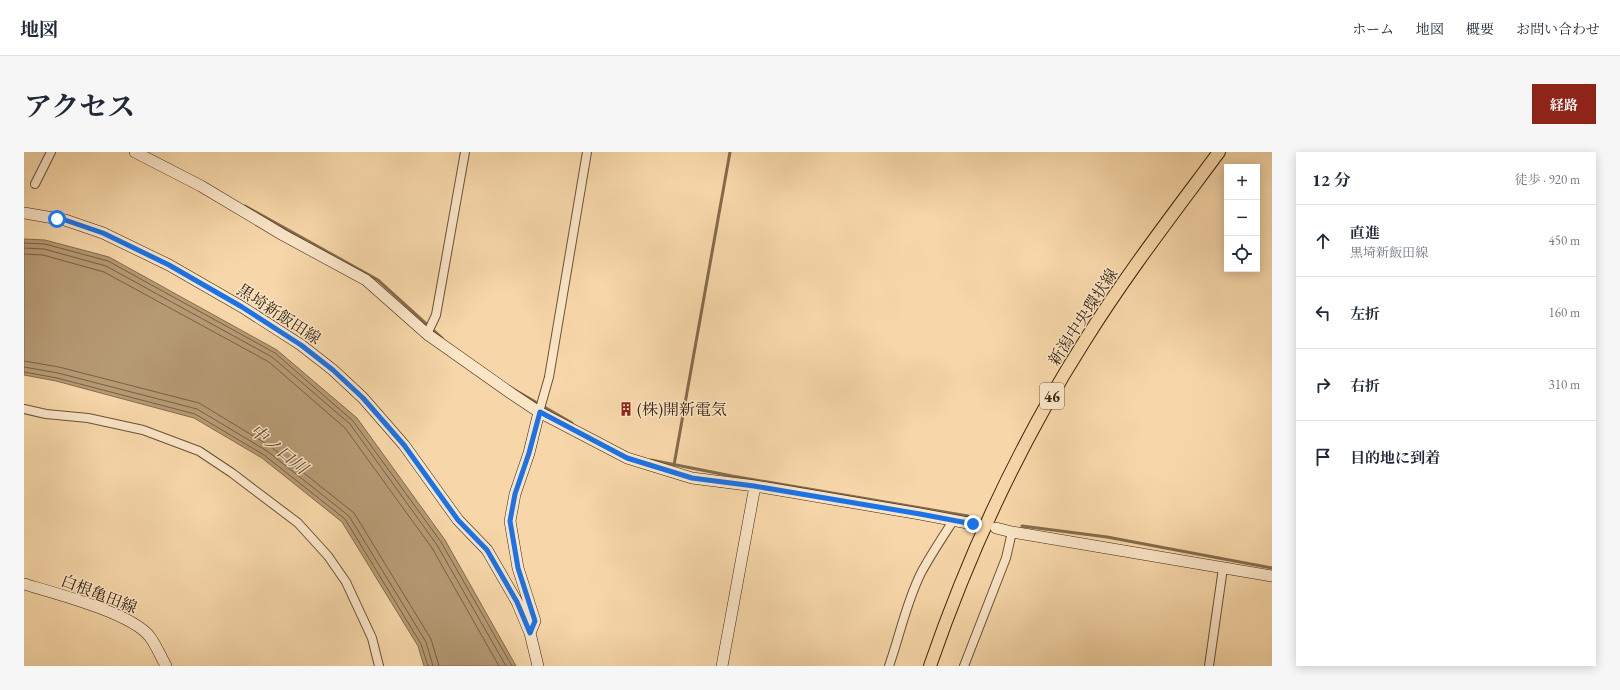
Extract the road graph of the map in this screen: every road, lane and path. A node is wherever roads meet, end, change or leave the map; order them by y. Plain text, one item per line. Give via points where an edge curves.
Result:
1 (51, 152) edge
2 (135, 152) edge
3 (465, 152) edge
4 (587, 152) edge
5 (1219, 152) edge
6 (35, 184) dead end
7 (24, 212) edge
8 (427, 334) junction
9 (24, 409) edge
10 (540, 412) junction
11 (754, 486) junction
12 (953, 521) junction
13 (973, 524) dead end
14 (996, 528) dead end
15 (1012, 532) junction
16 (1223, 568) junction
17 (1272, 576) edge
18 (24, 584) edge
19 (530, 633) junction
20 (166, 666) edge
21 (379, 666) edge
22 (538, 666) edge
23 (722, 666) edge
24 (889, 666) edge
25 (930, 666) edge
26 (964, 666) edge
27 (1209, 666) edge

1 - 6 street
2 - 8 street via 201,186 366,280
3 - 8 street via 436,315
4 - 10 street via 549,377
5 - 25 main road, 新潟中央環状線 / 46 via 1111,300 1057,388 1008,477 979,540
7 - 19 street, 黒埼新飯田線 via 65,220 103,233 169,265 242,307 301,345 333,370 363,398 404,445 458,520 487,550 517,602
8 - 10 street
9 - 21 street via 88,418 143,430 199,451 232,473 298,523 328,556 346,582 372,638
10 - 11 street via 627,458 692,478
10 - 19 street via 515,494 510,521 518,568 535,621
11 - 12 street
11 - 23 street
12 - 13 street
12 - 24 street via 922,573 903,619
14 - 15 street
15 - 16 street
15 - 26 street via 1006,558
16 - 17 street
16 - 27 street
18 - 20 street, 白根亀田線 via 85,603 139,626 150,636
19 - 22 street, 黒埼新飯田線

